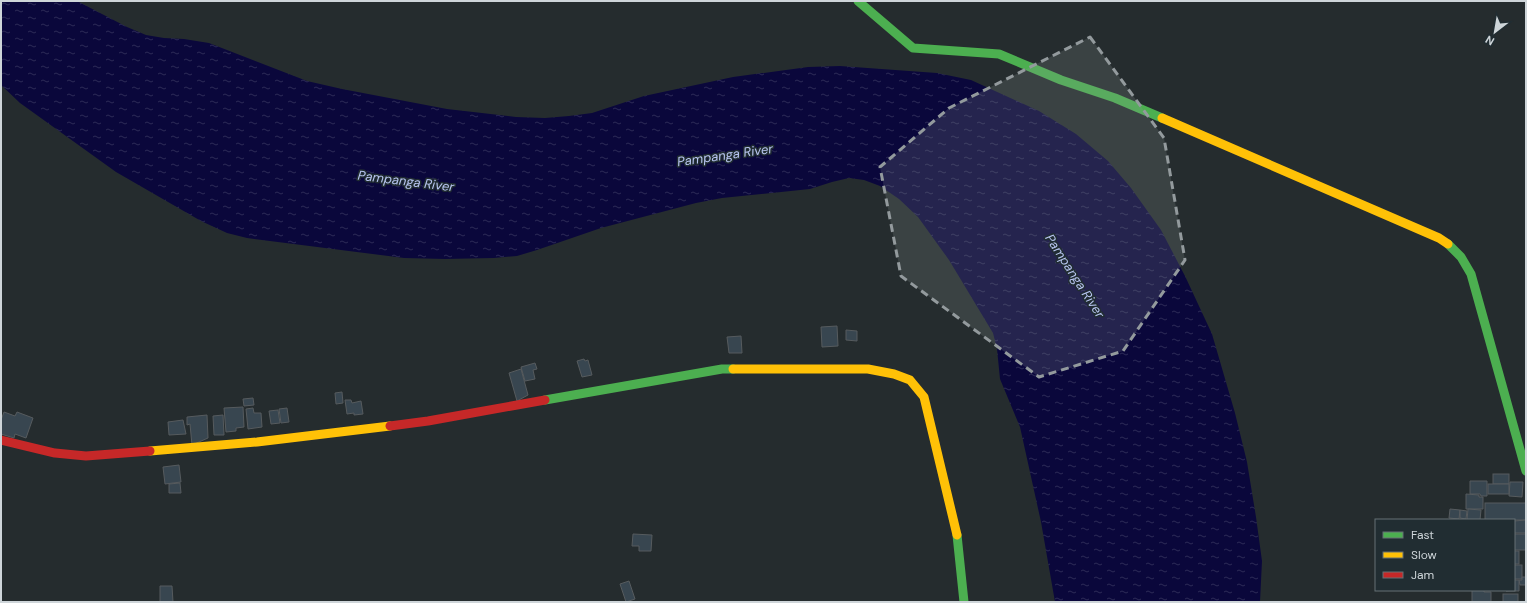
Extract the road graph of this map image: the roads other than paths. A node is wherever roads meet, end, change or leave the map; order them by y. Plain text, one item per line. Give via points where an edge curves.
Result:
1 (858, 1) edge
2 (1, 440) edge
3 (1526, 471) edge
4 (964, 602) edge

1 - 3 street via 913,48 1000,54 1061,80 1123,101 1450,245 1463,257 1471,274
2 - 4 street via 55,453 86,456 128,453 256,442 428,421 722,369 868,369 910,380 924,397 958,539

